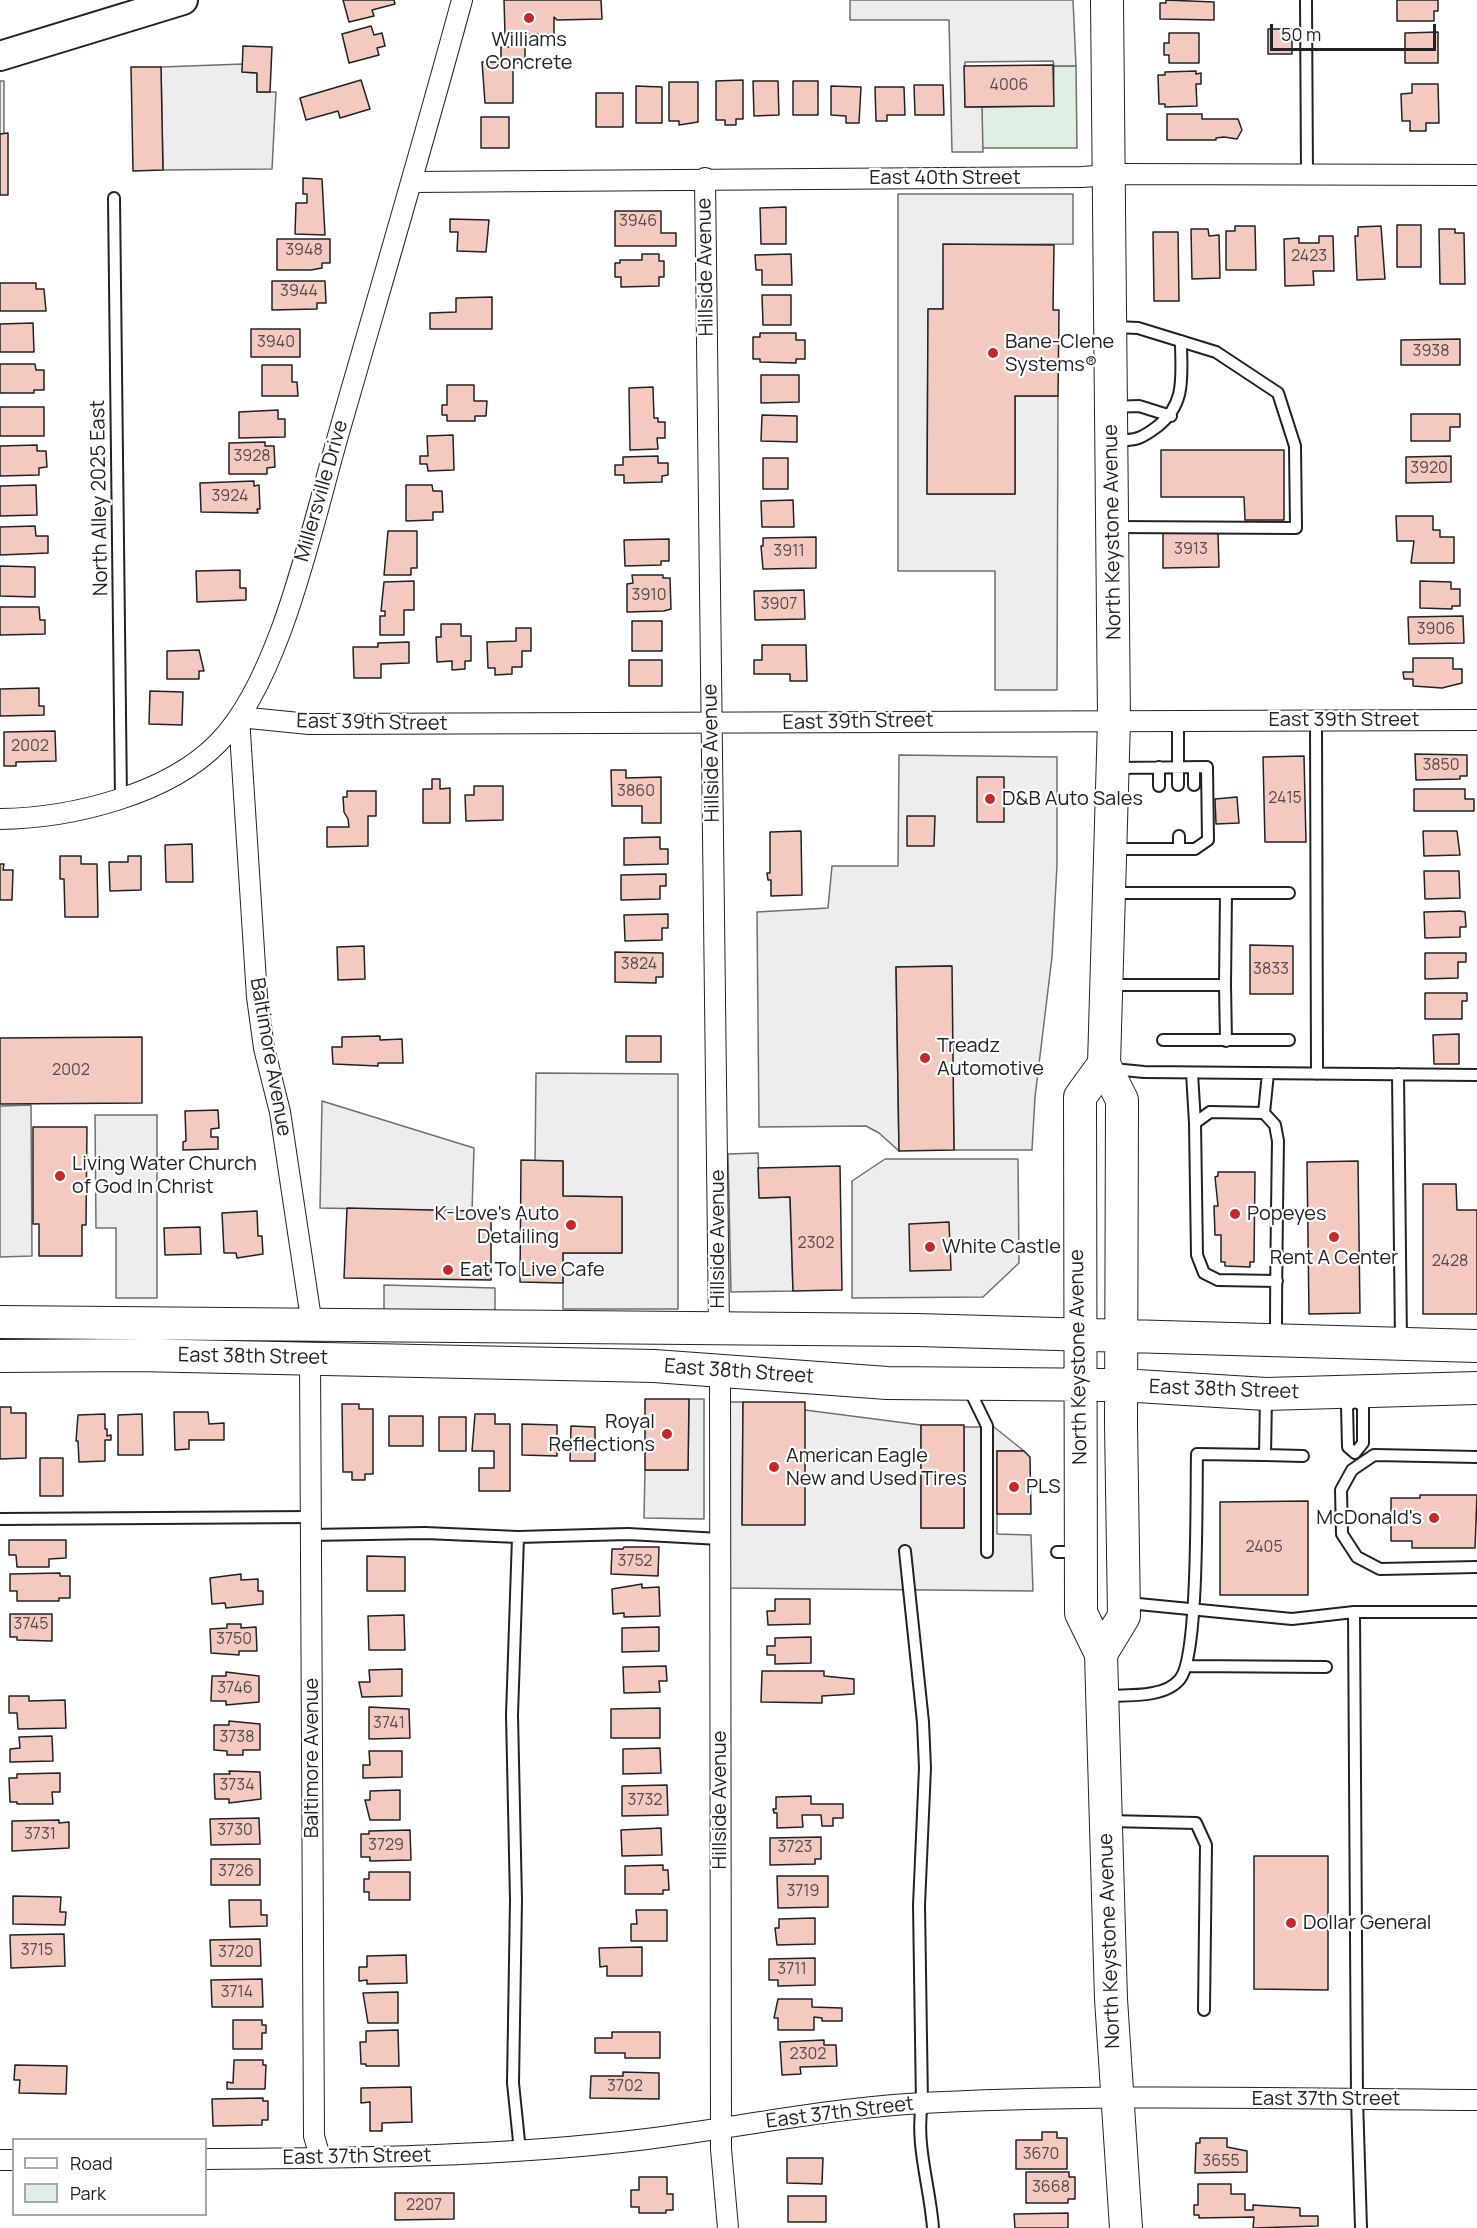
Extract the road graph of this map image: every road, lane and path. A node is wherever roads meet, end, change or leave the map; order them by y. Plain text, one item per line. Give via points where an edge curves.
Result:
1 (183, 0) edge
2 (462, 0) edge
3 (1107, 0) edge
4 (1306, 0) edge
5 (0, 56) edge
6 (1307, 174) junction
7 (1477, 175) edge
8 (1109, 176) junction
9 (705, 178) junction
10 (413, 182) junction
11 (114, 198) dead end
12 (1111, 327) junction
13 (1181, 341) junction
14 (1112, 407) junction
15 (1171, 416) junction
16 (1112, 441) junction
17 (1113, 527) junction
18 (238, 717) junction
19 (1114, 720) junction
20 (1316, 720) junction
21 (1477, 720) edge
22 (1178, 721) junction
23 (712, 724) junction
24 (1159, 767) junction
25 (1178, 767) junction
26 (1194, 767) junction
27 (1113, 768) junction
28 (1178, 785) dead end
29 (1194, 785) dead end
30 (1159, 786) dead end
31 (121, 799) junction
32 (0, 819) edge
33 (1179, 836) dead end
34 (1195, 836) dead end
35 (1159, 837) dead end
36 (1110, 849) junction
37 (1159, 849) junction
38 (1179, 849) junction
39 (1195, 849) junction
40 (1109, 893) junction
41 (1226, 893) junction
42 (1289, 893) dead end
43 (1106, 985) junction
44 (1225, 985) junction
45 (1163, 1040) dead end
46 (1289, 1040) dead end
47 (1226, 1041) junction
48 (1105, 1066) junction
49 (1192, 1073) junction
50 (1268, 1073) junction
51 (1317, 1074) junction
52 (1398, 1074) junction
53 (1477, 1075) edge
54 (1264, 1113) junction
55 (1194, 1123) junction
56 (1277, 1281) junction
57 (0, 1322) edge
58 (309, 1324) junction
59 (719, 1327) junction
60 (1079, 1336) junction
61 (1121, 1336) junction
62 (1276, 1340) junction
63 (1402, 1344) junction
64 (1477, 1346) edge
65 (0, 1356) edge
66 (310, 1358) junction
67 (720, 1372) junction
68 (967, 1384) junction
69 (1080, 1384) junction
70 (1121, 1385) junction
71 (1477, 1388) edge
72 (1266, 1394) junction
73 (1354, 1397) junction
74 (1265, 1455) junction
75 (1303, 1456) dead end
76 (1477, 1457) edge
77 (1357, 1466) junction
78 (0, 1519) edge
79 (310, 1526) junction
80 (518, 1537) junction
81 (720, 1539) junction
82 (905, 1551) dead end
83 (987, 1552) dead end
84 (1477, 1567) edge
85 (1124, 1603) junction
86 (1193, 1609) junction
87 (1354, 1612) junction
88 (1477, 1612) edge
89 (1101, 1654) junction
90 (1188, 1666) junction
91 (1326, 1667) dead end
92 (1102, 1696) junction
93 (1105, 1821) junction
94 (1204, 2010) dead end
95 (1117, 2098) junction
96 (1357, 2099) junction
97 (1477, 2100) edge
98 (922, 2104) junction
99 (721, 2128) junction
100 (520, 2151) junction
101 (320, 2157) junction
102 (207, 2159) edge
103 (729, 2228) edge
104 (933, 2228) edge
105 (1126, 2228) edge
106 (1361, 2228) edge

1 - 5 street
2 - 10 street, Millersville Drive
3 - 8 main road, North Keystone Avenue
4 - 6 lane
6 - 7 street, East 40th Street
6 - 8 street, East 40th Street
8 - 9 street, East 40th Street
8 - 12 main road, North Keystone Avenue
9 - 10 street, East 40th Street
9 - 23 street, Hillside Avenue
10 - 18 street, Millersville Drive via 289,606 264,668
11 - 31 lane, North Alley 2025 East
12 - 13 lane via 1138,328
12 - 14 main road, North Keystone Avenue
13 - 15 lane via 1180,395
13 - 17 lane via 1216,352 1278,393 1295,446 1296,528
14 - 15 lane via 1139,406
14 - 16 main road, North Keystone Avenue
15 - 16 lane via 1140,440
16 - 17 main road, North Keystone Avenue
17 - 19 main road, North Keystone Avenue
18 - 23 street, East 39th Street via 309,724
18 - 31 street, Millersville Drive via 217,745 196,760
18 - 58 street, Baltimore Avenue via 257,997 264,1048 281,1118
19 - 22 street, East 39th Street
19 - 23 street, East 39th Street
19 - 27 main road, North Keystone Avenue
20 - 21 street, East 39th Street
20 - 22 street, East 39th Street
20 - 51 lane
22 - 25 lane
23 - 59 street, Hillside Avenue
24 - 25 lane
24 - 27 lane
24 - 30 lane
25 - 26 lane
25 - 28 lane
26 - 29 lane
26 - 39 lane via 1207,767 1208,840
27 - 36 main road, North Keystone Avenue
31 - 32 street, Millersville Drive via 57,814
33 - 38 lane
34 - 39 lane
35 - 37 lane
36 - 37 lane
36 - 40 main road, North Keystone Avenue
37 - 38 lane
38 - 39 lane
40 - 41 lane
40 - 43 main road, North Keystone Avenue
41 - 42 lane
41 - 44 lane
43 - 44 lane
43 - 48 main road, North Keystone Avenue
44 - 47 lane
45 - 47 lane
46 - 47 lane
48 - 49 lane
48 - 60 main road, North Keystone Avenue via 1080,1097
48 - 61 main road, North Keystone Avenue via 1122,1100
49 - 50 lane
49 - 55 lane
50 - 51 lane
50 - 54 lane
51 - 52 lane
52 - 53 lane
52 - 63 lane
54 - 55 lane via 1210,1112
54 - 56 lane via 1275,1125 1278,1141
55 - 56 lane via 1197,1255 1204,1273 1218,1280
56 - 62 lane
57 - 58 main road, East 38th Street
58 - 59 main road, East 38th Street
59 - 60 main road, East 38th Street
60 - 61 main road, East 38th Street
60 - 69 main road, North Keystone Avenue
61 - 62 main road, East 38th Street
61 - 70 main road, North Keystone Avenue
62 - 63 main road, East 38th Street
63 - 64 main road, East 38th Street
65 - 66 main road, East 38th Street
66 - 67 main road, East 38th Street via 654,1366
66 - 79 street, Baltimore Avenue
67 - 68 main road, East 38th Street
67 - 81 street, Hillside Avenue
68 - 69 main road, East 38th Street
68 - 83 lane via 987,1426
69 - 70 main road, East 38th Street
69 - 89 main road, North Keystone Avenue via 1069,1552 1081,1613
70 - 72 main road, East 38th Street
70 - 85 main road, North Keystone Avenue
71 - 73 main road, East 38th Street via 1399,1389
72 - 73 main road, East 38th Street
72 - 74 lane
73 - 77 lane via 1347,1406 1348,1447 1356,1453
74 - 75 lane
74 - 86 lane via 1197,1454
76 - 77 lane via 1374,1455
77 - 84 lane via 1341,1490 1342,1534 1357,1557 1380,1569
78 - 79 lane
79 - 80 lane
79 - 101 street, Baltimore Avenue via 314,2136
80 - 81 lane via 628,1534
80 - 100 lane via 512,1715 516,1900 513,2083
81 - 99 street, Hillside Avenue
82 - 98 lane via 925,1768 919,1905
85 - 86 lane
85 - 89 main road, North Keystone Avenue via 1124,1616
86 - 87 lane via 1292,1619
86 - 90 lane
87 - 88 lane
87 - 96 lane
89 - 92 main road, North Keystone Avenue
90 - 91 lane
90 - 92 lane via 1180,1680 1169,1688
92 - 93 main road, North Keystone Avenue
93 - 94 lane via 1196,1823 1206,1845
93 - 95 main road, North Keystone Avenue
95 - 96 street, East 37th Street
95 - 98 street, East 37th Street
95 - 105 main road, North Keystone Avenue
96 - 97 street, East 37th Street
96 - 106 lane
98 - 99 street, East 37th Street
98 - 104 lane via 918,2127
99 - 100 street, East 37th Street
99 - 103 street, Hillside Avenue
100 - 101 street, East 37th Street
101 - 102 street, East 37th Street

